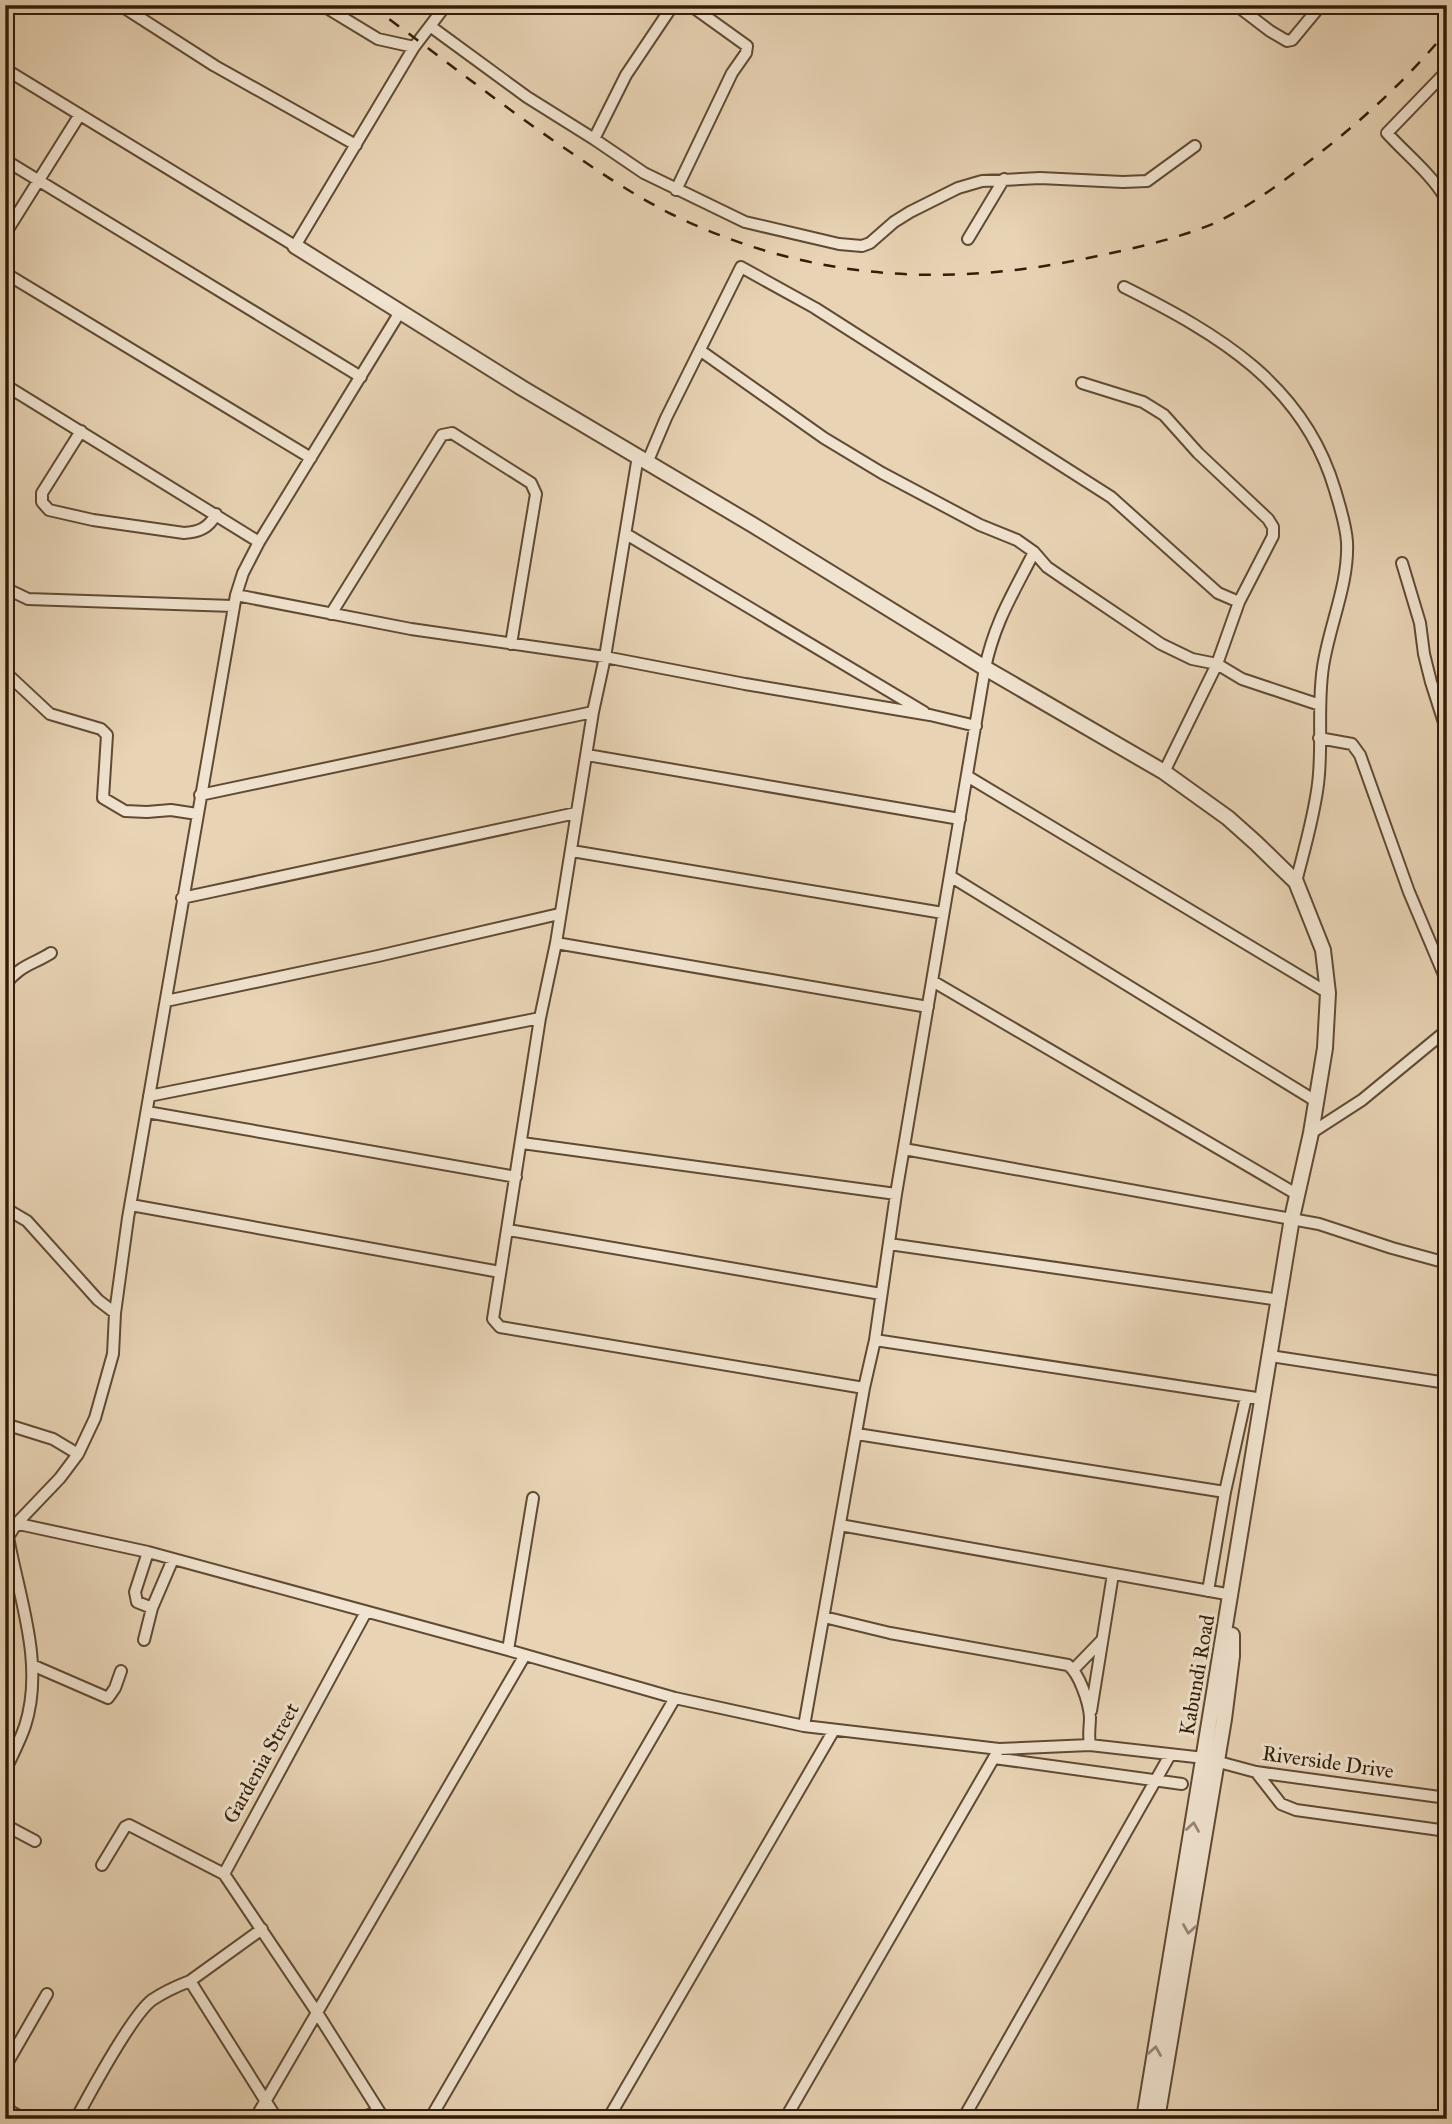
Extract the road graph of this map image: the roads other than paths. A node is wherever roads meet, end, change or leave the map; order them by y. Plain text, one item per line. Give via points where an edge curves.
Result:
1 (120, 5) edge
2 (322, 5) edge
3 (446, 5) edge
4 (673, 5) edge
5 (690, 5) edge
6 (1236, 5) edge
7 (1321, 5) edge
8 (430, 26) junction
9 (414, 47) junction
10 (1447, 67) edge
11 (5, 69) edge
12 (79, 116) junction
13 (594, 139) junction
14 (356, 145) junction
15 (1195, 146) dead end
16 (5, 160) edge
17 (1004, 179) junction
18 (39, 181) junction
19 (676, 190) junction
20 (1446, 196) edge
21 (5, 234) edge
22 (968, 239) dead end
23 (295, 246) junction
24 (5, 273) edge
25 (1124, 287) dead end
26 (400, 312) junction
27 (701, 351) junction
28 (361, 377) junction
29 (1082, 383) dead end
30 (5, 385) edge
31 (80, 431) junction
32 (311, 458) junction
33 (642, 460) junction
34 (216, 514) junction
35 (626, 534) junction
36 (259, 542) junction
37 (1034, 552) junction
38 (1402, 563) dead end
39 (5, 588) edge
40 (234, 600) junction
41 (1239, 602) junction
42 (331, 614) junction
43 (510, 643) junction
44 (605, 657) junction
45 (1217, 664) junction
46 (985, 668) junction
47 (5, 672) edge
48 (1320, 705) junction
49 (593, 712) junction
50 (930, 715) junction
51 (976, 726) junction
52 (1447, 732) edge
53 (1319, 737) junction
54 (587, 755) junction
55 (1164, 772) junction
56 (967, 776) junction
57 (200, 795) junction
58 (576, 813) junction
59 (197, 814) junction
60 (960, 819) junction
61 (572, 851) junction
62 (950, 876) junction
63 (1296, 882) junction
64 (181, 898) junction
65 (559, 914) junction
66 (943, 914) junction
67 (556, 943) junction
68 (51, 953) dead end
69 (8, 955) dead end
70 (5, 968) edge
71 (934, 982) junction
72 (1447, 982) edge
73 (5, 985) edge
74 (1328, 993) junction
75 (166, 1001) junction
76 (928, 1007) junction
77 (540, 1018) junction
78 (1447, 1030) edge
79 (149, 1096) junction
80 (1314, 1100) junction
81 (147, 1112) junction
82 (1311, 1133) junction
83 (522, 1143) junction
84 (904, 1149) junction
85 (516, 1177) junction
86 (896, 1194) junction
87 (1298, 1195) junction
88 (131, 1205) junction
89 (5, 1208) edge
90 (1292, 1218) junction
91 (508, 1230) junction
92 (889, 1244) junction
93 (1447, 1262) edge
94 (500, 1272) junction
95 (881, 1294) junction
96 (1280, 1300) junction
97 (115, 1313) junction
98 (874, 1340) junction
99 (1270, 1356) junction
100 (1447, 1383) edge
101 (864, 1388) junction
102 (1246, 1397) junction
103 (1263, 1399) junction
104 (5, 1424) edge
105 (857, 1434) junction
106 (78, 1454) junction
107 (1225, 1492) junction
108 (533, 1498) dead end
109 (11, 1522) edge
110 (840, 1525) junction
111 (6, 1539) edge
112 (148, 1552) junction
113 (173, 1559) junction
114 (1113, 1574) junction
115 (1208, 1591) junction
116 (1232, 1595) junction
117 (152, 1608) junction
118 (366, 1612) junction
119 (824, 1617) junction
120 (145, 1640) dead end
121 (1102, 1640) junction
122 (508, 1650) junction
123 (525, 1655) junction
124 (32, 1665) junction
125 (1074, 1669) junction
126 (121, 1671) dead end
127 (675, 1698) junction
128 (1090, 1718) junction
129 (804, 1726) junction
130 (834, 1730) junction
131 (1090, 1745) junction
132 (996, 1754) junction
133 (1170, 1755) junction
134 (1210, 1759) junction
135 (5, 1770) edge
136 (1256, 1772) junction
137 (1155, 1782) junction
138 (1182, 1784) dead end
139 (1447, 1798) edge
140 (5, 1825) edge
141 (1447, 1831) edge
142 (35, 1841) dead end
143 (102, 1865) dead end
144 (224, 1874) junction
145 (262, 1929) junction
146 (191, 1981) junction
147 (47, 1994) dead end
148 (316, 2011) junction
149 (5, 2067) edge
150 (266, 2100) junction
151 (5, 2108) edge
152 (380, 2115) edge
153 (1151, 2115) edge
154 (278, 2118) edge
155 (24, 2119) edge
156 (76, 2119) edge
157 (255, 2119) edge
158 (362, 2119) edge
159 (430, 2119) edge
160 (608, 2119) edge
161 (785, 2119) edge
162 (963, 2119) edge

1 - 14 street via 215,66
2 - 9 street via 378,39
3 - 8 street
4 - 13 street via 626,75
5 - 19 street via 747,46
6 - 7 street via 1287,41
8 - 9 street
8 - 13 street
9 - 14 street
10 - 20 street via 1387,133
11 - 12 street
12 - 18 street
12 - 23 street
13 - 19 street
14 - 23 street
15 - 17 street via 1147,181
16 - 18 street
17 - 19 street via 958,188 910,212 862,246 745,222
17 - 22 street
18 - 21 street
18 - 28 street
23 - 26 street
24 - 32 street
25 - 48 street via 1245,358 1291,403 1327,463 1347,542
26 - 28 street
26 - 33 street
27 - 33 street
27 - 37 street via 824,438
27 - 41 street via 741,267 815,308 1111,497 1218,593
28 - 32 street
29 - 41 street via 1143,402 1164,415 1268,519 1273,536
30 - 31 street
31 - 34 street
31 - 34 street via 42,493 49,510 184,533 207,527
32 - 36 street
33 - 35 street
33 - 46 street
34 - 36 street
35 - 44 street
35 - 50 street
36 - 40 street
37 - 45 street via 1063,578 1161,644 1192,659
37 - 46 street via 999,619
38 - 52 street
39 - 40 street via 28,599
40 - 42 street
40 - 57 street
41 - 45 street
42 - 43 street
42 - 43 street via 442,435 452,433 535,487
43 - 44 street
44 - 49 street
44 - 50 street
45 - 48 street via 1242,679
45 - 55 street
46 - 51 street
46 - 55 street
47 - 59 street via 50,714 105,732 103,798 125,811
48 - 53 street
49 - 54 street
49 - 57 street
50 - 51 street
51 - 56 street
53 - 63 street via 1319,783
53 - 72 street via 1352,744 1360,755
54 - 58 street
54 - 60 street
55 - 63 street via 1240,827
56 - 60 street
56 - 74 street
57 - 59 street
58 - 61 street
58 - 64 street
59 - 64 street
60 - 62 street
61 - 65 street
61 - 66 street
62 - 66 street
62 - 80 street
63 - 74 street, Kabundi Road via 1323,950
64 - 75 street
65 - 67 street
65 - 75 street
66 - 71 street
67 - 76 street
67 - 77 street
68 - 73 street via 22,967
69 - 70 street
71 - 76 street
71 - 87 street
74 - 80 street, Kabundi Road via 1325,1048
75 - 79 street
76 - 84 street
77 - 79 street
77 - 83 street
78 - 82 street via 1362,1100
79 - 81 street
80 - 82 street, Kabundi Road
81 - 85 street
81 - 88 street
82 - 87 street, Kabundi Road
83 - 85 street
83 - 86 street
84 - 86 street
84 - 90 street
85 - 91 street
86 - 92 street
87 - 90 street, Kabundi Road
88 - 94 street
88 - 97 street
89 - 97 street via 27,1221
90 - 93 street
90 - 96 street, Kabundi Road
91 - 94 street
91 - 95 street
92 - 95 street
92 - 96 street
94 - 101 street via 493,1319 500,1327
95 - 98 street
96 - 99 street, Kabundi Road
97 - 106 street via 113,1354 95,1418
98 - 101 street
98 - 102 street
99 - 100 street
99 - 103 street, Kabundi Road
101 - 105 street
102 - 103 street
102 - 107 street
103 - 116 street, Kabundi Road
104 - 106 street via 53,1439
105 - 107 street
105 - 110 street
106 - 109 street via 60,1478
107 - 115 street
108 - 122 street
109 - 111 street
109 - 112 street
110 - 114 street
110 - 119 street
111 - 124 street via 20,1588
112 - 113 street
112 - 117 street via 135,1592 137,1602
113 - 117 street
113 - 118 street
114 - 115 street
114 - 121 street
115 - 116 street
116 - 134 street, Kabundi Road
117 - 120 street
118 - 122 street
118 - 144 street, Gardenia Street
119 - 125 street
119 - 129 street
121 - 125 street
121 - 128 street
122 - 123 street
123 - 127 street
123 - 148 street
124 - 126 street via 108,1698
124 - 135 street via 26,1724
125 - 128 street
127 - 129 street
127 - 159 street
128 - 131 street
129 - 130 street
130 - 132 street
130 - 160 street
131 - 132 street, Riverside Drive
131 - 133 street, Riverside Drive
132 - 137 street
132 - 161 street
133 - 134 street, Riverside Drive
133 - 137 street
134 - 136 street, Riverside Drive
134 - 153 street, Kabundi Road
136 - 139 street, Riverside Drive
136 - 141 street via 1281,1804 1296,1810
137 - 138 street
137 - 162 street
140 - 142 street
143 - 144 street via 129,1825
144 - 145 street
145 - 146 street
145 - 148 street
146 - 150 street
146 - 156 street via 149,2002
147 - 149 street
148 - 150 street
148 - 152 street
150 - 154 street
150 - 157 street
151 - 155 street
152 - 158 street

